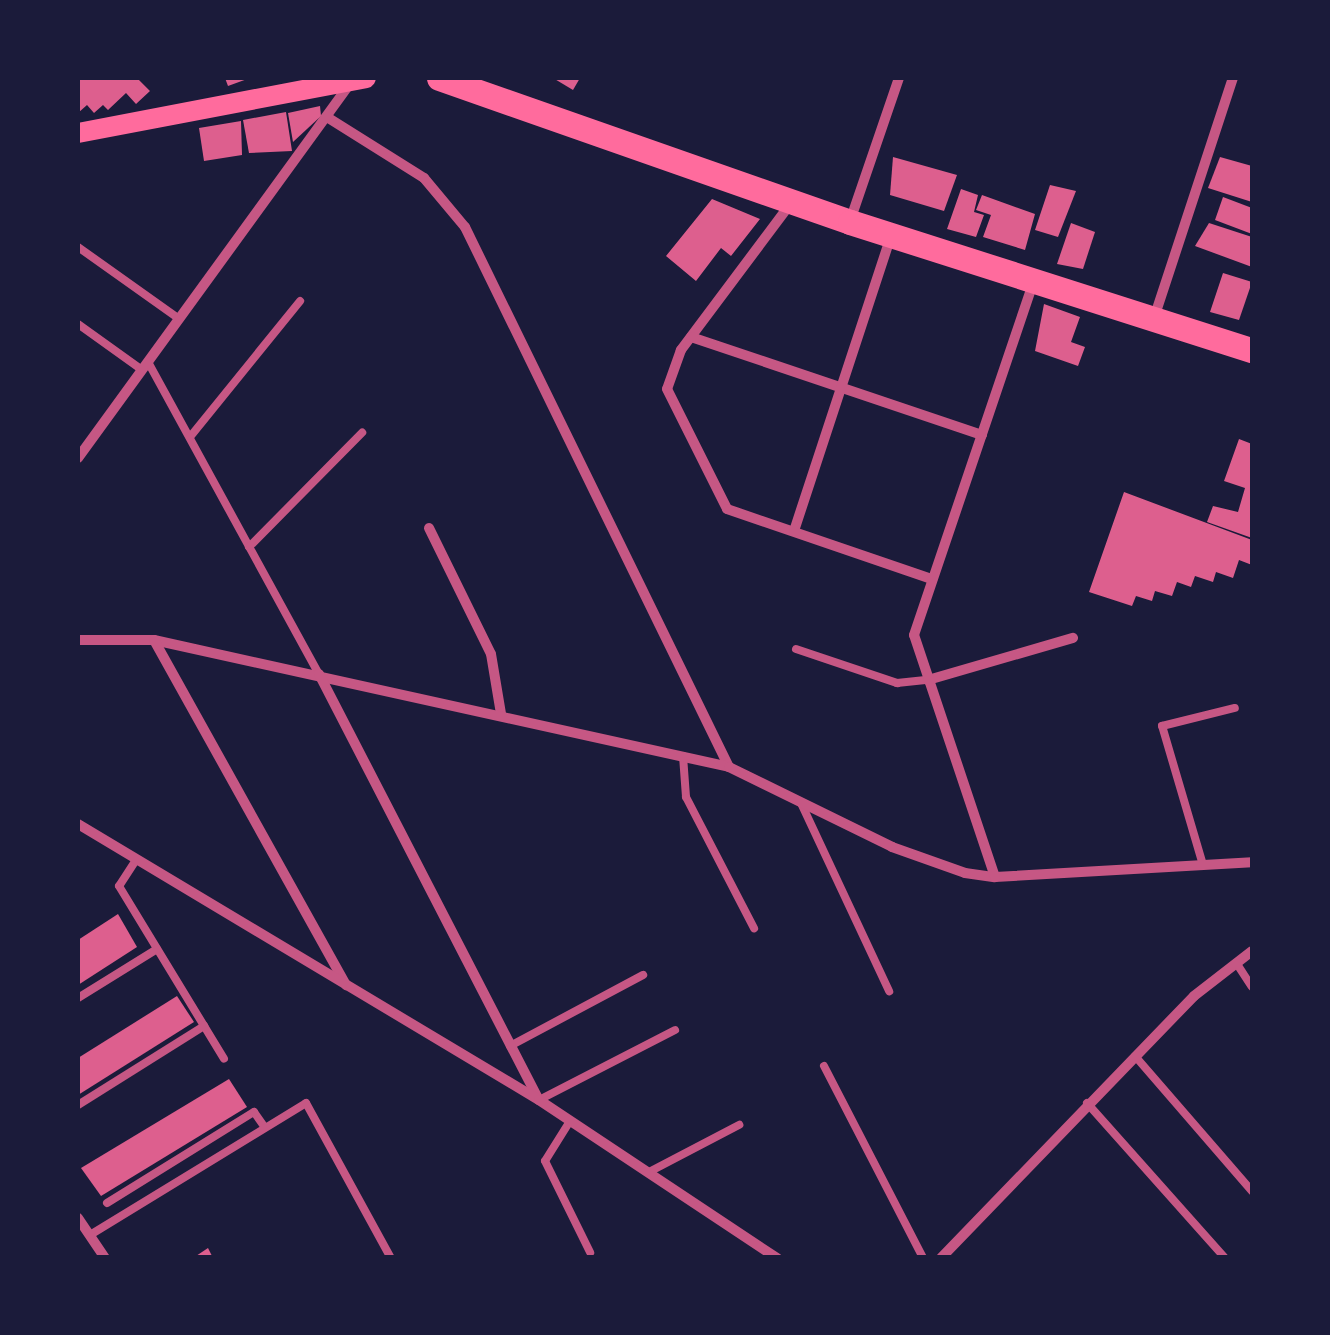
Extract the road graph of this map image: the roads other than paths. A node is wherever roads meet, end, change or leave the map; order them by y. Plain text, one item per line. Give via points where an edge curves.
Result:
1 (439, 78) edge
2 (899, 78) edge
3 (1233, 78) edge
4 (358, 80) edge
5 (330, 119) junction
6 (78, 133) edge
7 (791, 202) junction
8 (850, 222) junction
9 (891, 235) junction
10 (78, 246) edge
11 (1034, 280) junction
12 (300, 301) dead end
13 (178, 318) junction
14 (1154, 319) junction
15 (78, 324) edge
16 (691, 337) junction
17 (1252, 350) edge
18 (145, 366) junction
19 (842, 386) junction
20 (362, 433) dead end
21 (982, 435) junction
22 (190, 437) junction
23 (78, 458) edge
24 (429, 528) dead end
25 (794, 531) junction
26 (249, 548) junction
27 (932, 578) junction
28 (1073, 638) dead end
29 (78, 640) edge
30 (154, 640) junction
31 (796, 649) dead end
32 (319, 674) junction
33 (928, 680) junction
34 (1235, 708) dead end
35 (501, 714) junction
36 (683, 756) junction
37 (729, 767) junction
38 (802, 803) junction
39 (78, 824) edge
40 (136, 860) junction
41 (1252, 862) edge
42 (1203, 864) junction
43 (995, 877) junction
44 (754, 928) dead end
45 (157, 949) junction
46 (1252, 952) edge
47 (1238, 964) junction
48 (643, 975) dead end
49 (347, 986) junction
50 (1252, 987) edge
51 (889, 991) dead end
52 (78, 998) edge
53 (204, 1026) junction
54 (675, 1030) dead end
55 (510, 1046) junction
56 (1135, 1056) junction
57 (224, 1058) dead end
58 (824, 1066) dead end
59 (538, 1100) junction
60 (1088, 1103) junction
61 (78, 1105) edge
62 (570, 1120) junction
63 (738, 1125) dead end
64 (265, 1128) junction
65 (648, 1172) junction
66 (1252, 1191) edge
67 (107, 1203) dead end
68 (82, 1227) edge
69 (590, 1252) dead end
70 (946, 1256) edge
71 (104, 1258) edge
72 (391, 1258) edge
73 (777, 1258) edge
74 (923, 1258) edge
75 (1226, 1258) edge

1 - 7 main road
2 - 8 street
3 - 14 street
4 - 5 street
4 - 6 main road
5 - 13 street
5 - 37 street via 437,188 465,227
7 - 8 main road
7 - 16 street
8 - 9 main road
9 - 11 main road
9 - 19 street
10 - 13 lane
11 - 14 main road
11 - 21 street
12 - 22 lane
13 - 18 street
14 - 17 main road
15 - 18 lane
16 - 19 street
16 - 25 street via 667,389 726,509
18 - 22 lane
18 - 23 street
19 - 21 street
19 - 25 street
20 - 26 lane
21 - 27 street
22 - 26 lane
24 - 35 street via 491,654
25 - 27 street
26 - 32 lane
27 - 33 street via 914,635
28 - 33 street
29 - 30 street
30 - 32 street
30 - 49 street
31 - 33 lane via 896,683
32 - 35 street
32 - 55 street
33 - 43 street
34 - 42 lane via 1162,726
35 - 36 street
36 - 37 street
36 - 44 lane via 686,797
37 - 38 street
38 - 43 street via 906,852
38 - 51 lane
39 - 40 street
40 - 45 lane via 119,886
40 - 49 street
41 - 42 street
42 - 43 street
45 - 52 lane
45 - 53 lane
46 - 47 street
47 - 50 lane
47 - 56 street
48 - 55 lane
49 - 59 street
53 - 57 lane
53 - 61 lane
54 - 59 lane
55 - 59 street
56 - 60 street
56 - 66 lane
58 - 74 lane
59 - 62 street
60 - 70 street
60 - 75 lane
62 - 65 street
62 - 69 lane via 545,1161
63 - 65 lane
64 - 67 lane via 254,1112
64 - 68 lane
64 - 72 lane via 306,1103
65 - 73 street
68 - 71 street

